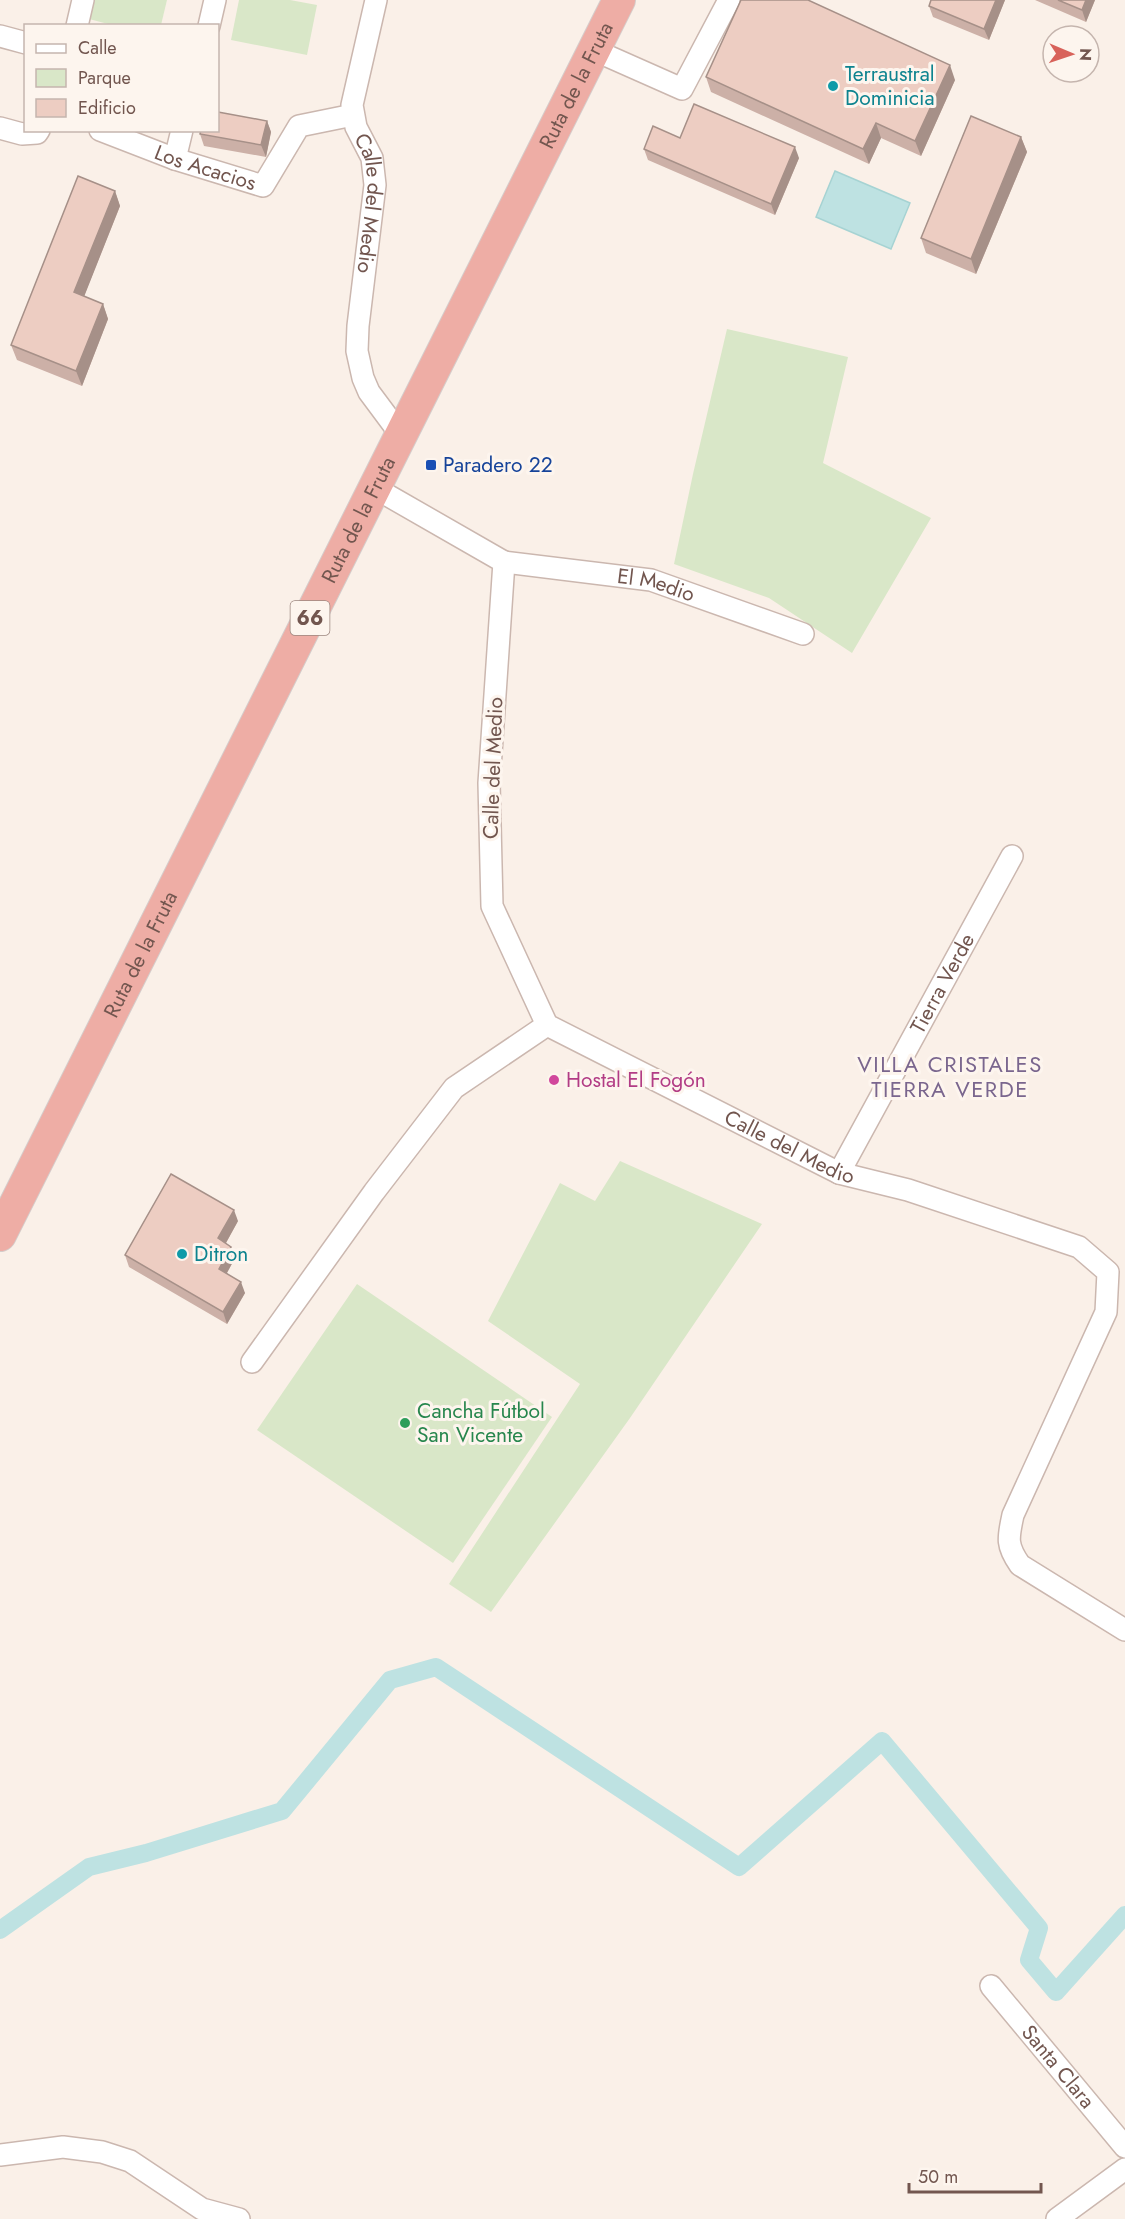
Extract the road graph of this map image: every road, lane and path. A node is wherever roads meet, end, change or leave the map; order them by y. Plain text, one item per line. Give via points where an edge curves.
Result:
1 (83, 0) edge
2 (215, 0) edge
3 (376, 0) edge
4 (619, 0) edge
5 (729, 0) edge
6 (78, 24) edge
7 (209, 24) edge
8 (0, 36) edge
9 (24, 42) edge
10 (594, 50) junction
11 (353, 115) junction
12 (0, 128) edge
13 (35, 132) edge
14 (105, 132) edge
15 (182, 132) edge
16 (175, 159) junction
17 (401, 435) junction
18 (375, 488) junction
19 (504, 562) junction
20 (803, 634) dead end
21 (1012, 856) dead end
22 (547, 1025) junction
23 (839, 1173) junction
24 (0, 1235) edge
25 (252, 1362) dead end
26 (1125, 1630) edge
27 (991, 1986) dead end
28 (1125, 2147) edge
29 (0, 2155) edge
30 (1125, 2169) edge
31 (238, 2219) edge
32 (1058, 2219) edge

1 - 6 street
2 - 7 street
3 - 11 street, Calle del Medio via 352,95
4 - 10 highway, Ruta de la Fruta / 66
5 - 10 street via 682,89
8 - 9 street
10 - 17 highway, Ruta de la Fruta / 66
11 - 16 street, Los Acacios via 299,126 263,186
11 - 17 street, Calle del Medio via 372,158 375,185 357,332 358,357 369,392
12 - 13 street via 30,135
14 - 16 street, Los Acacios
15 - 16 street
17 - 18 highway, Ruta de la Fruta / 66
18 - 19 street
18 - 24 highway, Ruta de la Fruta / 66
19 - 20 street, El Medio via 651,580
19 - 22 street, Calle del Medio via 489,783 492,906
21 - 23 street, Tierra Verde
22 - 23 street, Calle del Medio
22 - 25 street via 454,1088
23 - 26 street, Calle del Medio via 908,1190 1079,1247 1108,1272 1106,1311 1013,1515 1009,1532 1010,1551 1020,1565
27 - 28 street, Santa Clara
29 - 31 street via 63,2147 102,2152 130,2161 202,2209
30 - 32 street

